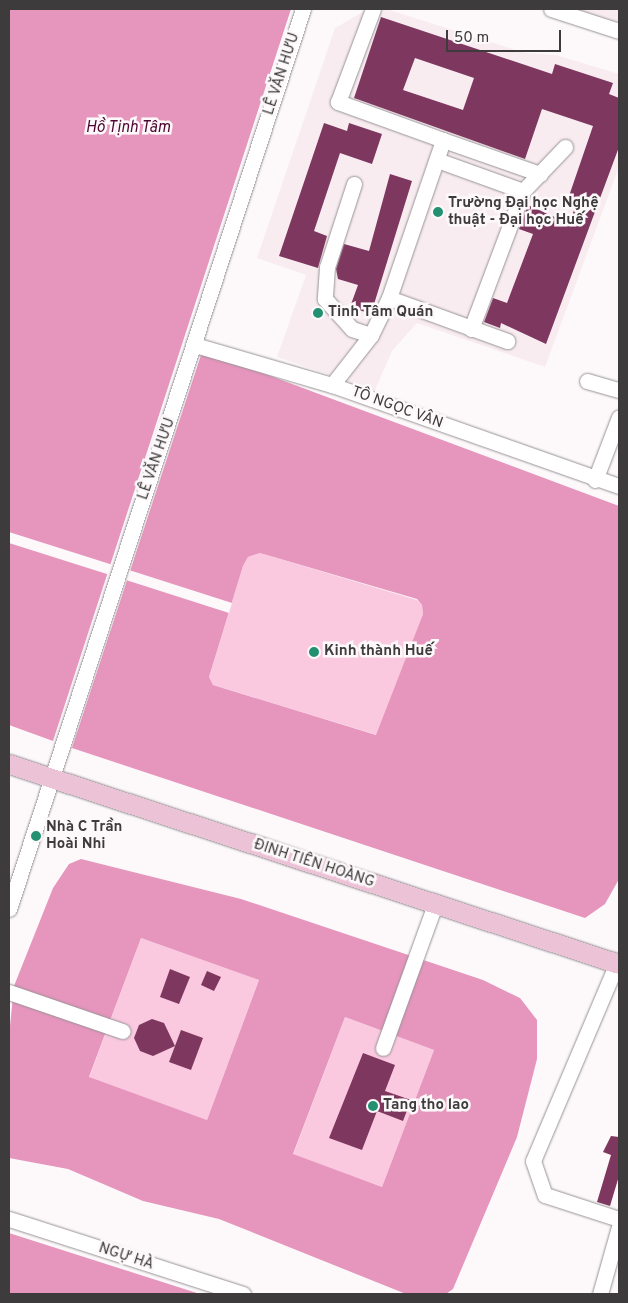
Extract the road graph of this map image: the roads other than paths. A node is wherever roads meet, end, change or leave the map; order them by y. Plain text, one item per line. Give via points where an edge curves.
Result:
1 (303, 9) edge
2 (373, 9) edge
3 (551, 9) edge
4 (619, 31) edge
5 (443, 140) junction
6 (565, 147) dead end
7 (436, 160) junction
8 (540, 174) junction
9 (354, 184) dead end
10 (523, 192) junction
11 (389, 298) junction
12 (471, 329) junction
13 (372, 334) junction
14 (507, 341) dead end
15 (195, 345) junction
16 (586, 380) dead end
17 (332, 385) junction
18 (619, 390) edge
19 (619, 417) edge
20 (595, 480) junction
21 (619, 486) edge
22 (9, 764) edge
23 (52, 778) junction
24 (435, 904) junction
25 (9, 909) edge
26 (618, 964) edge
27 (9, 992) edge
28 (122, 1031) dead end
29 (385, 1041) dead end
30 (619, 1218) edge
31 (9, 1219) edge
32 (619, 1227) edge
33 (617, 1245) edge
34 (244, 1294) edge
35 (600, 1294) edge

1 - 15 street, LÊ VĂN HƯU
2 - 5 street via 338,102
3 - 4 street
5 - 7 street
5 - 8 street
6 - 8 street
7 - 10 street
7 - 11 street
8 - 10 street
9 - 13 street via 327,267 325,299 352,329
10 - 12 street
11 - 12 street
11 - 13 street
12 - 14 street
13 - 17 street
15 - 17 street, TÔ NGỌC VÂN
15 - 23 street, LÊ VĂN HƯU
16 - 18 street
17 - 20 street, TÔ NGỌC VÂN
19 - 20 street
20 - 21 street, TÔ NGỌC VÂN
22 - 23 main road, ĐINH TIÊN HOÀNG
23 - 24 main road, ĐINH TIÊN HOÀNG
23 - 25 street, LÊ VĂN HƯU
24 - 26 main road, ĐINH TIÊN HOÀNG
24 - 29 street
26 - 30 street via 533,1161 545,1195
27 - 28 street
31 - 34 street, NGỰ HÀ
32 - 33 street
33 - 35 street

